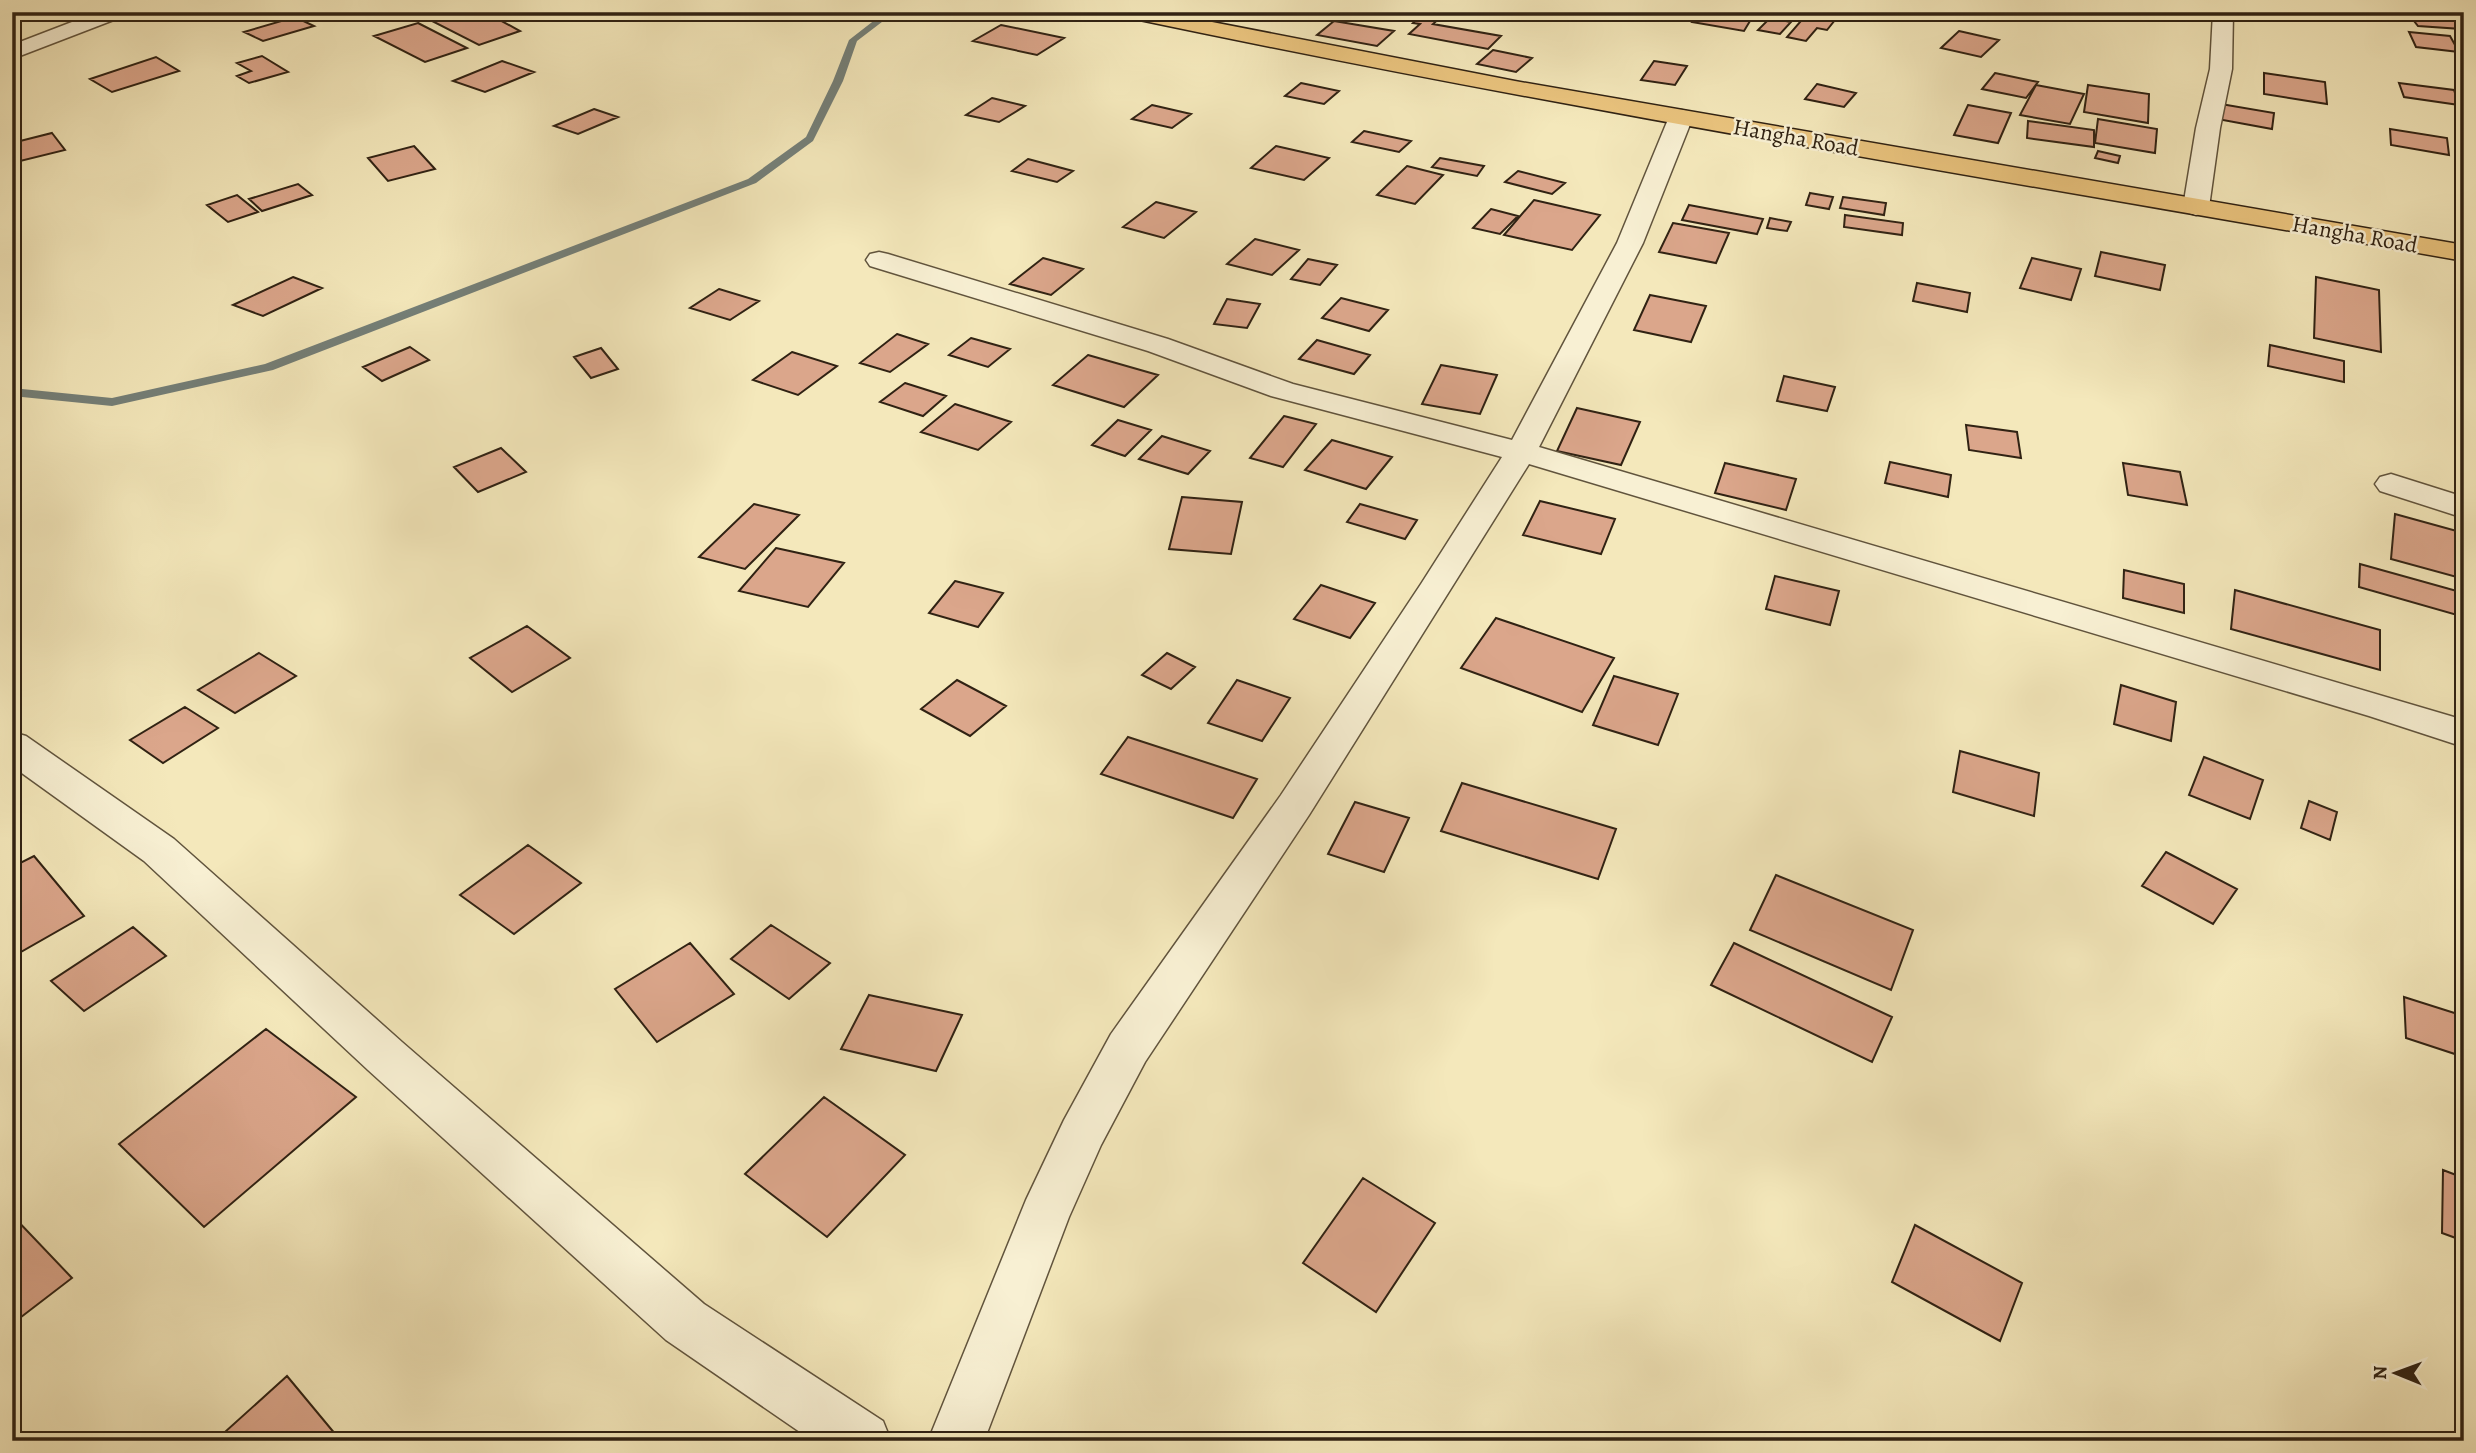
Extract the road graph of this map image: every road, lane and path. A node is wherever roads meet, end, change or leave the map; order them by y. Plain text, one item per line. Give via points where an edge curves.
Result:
1 (117, 12) edge
2 (1130, 12) edge
3 (2223, 12) edge
4 (12, 53) edge
5 (1681, 117) junction
6 (2196, 207) junction
7 (2464, 253) edge
8 (879, 260) dead end
9 (1521, 452) junction
10 (2390, 484) dead end
11 (2464, 508) edge
12 (2464, 734) edge
13 (12, 746) edge
14 (863, 1441) edge
15 (956, 1441) edge

1 - 4 street
2 - 5 highway, Hangha Road via 1373,62
3 - 6 street via 2221,69
5 - 6 highway, Hangha Road
5 - 9 street via 1630,243
6 - 7 highway, Hangha Road
8 - 9 street via 1158,345 1282,390
9 - 12 street
9 - 15 street via 1303,794 1128,1048 1044,1217
10 - 11 street
13 - 14 street via 159,850 685,1322

